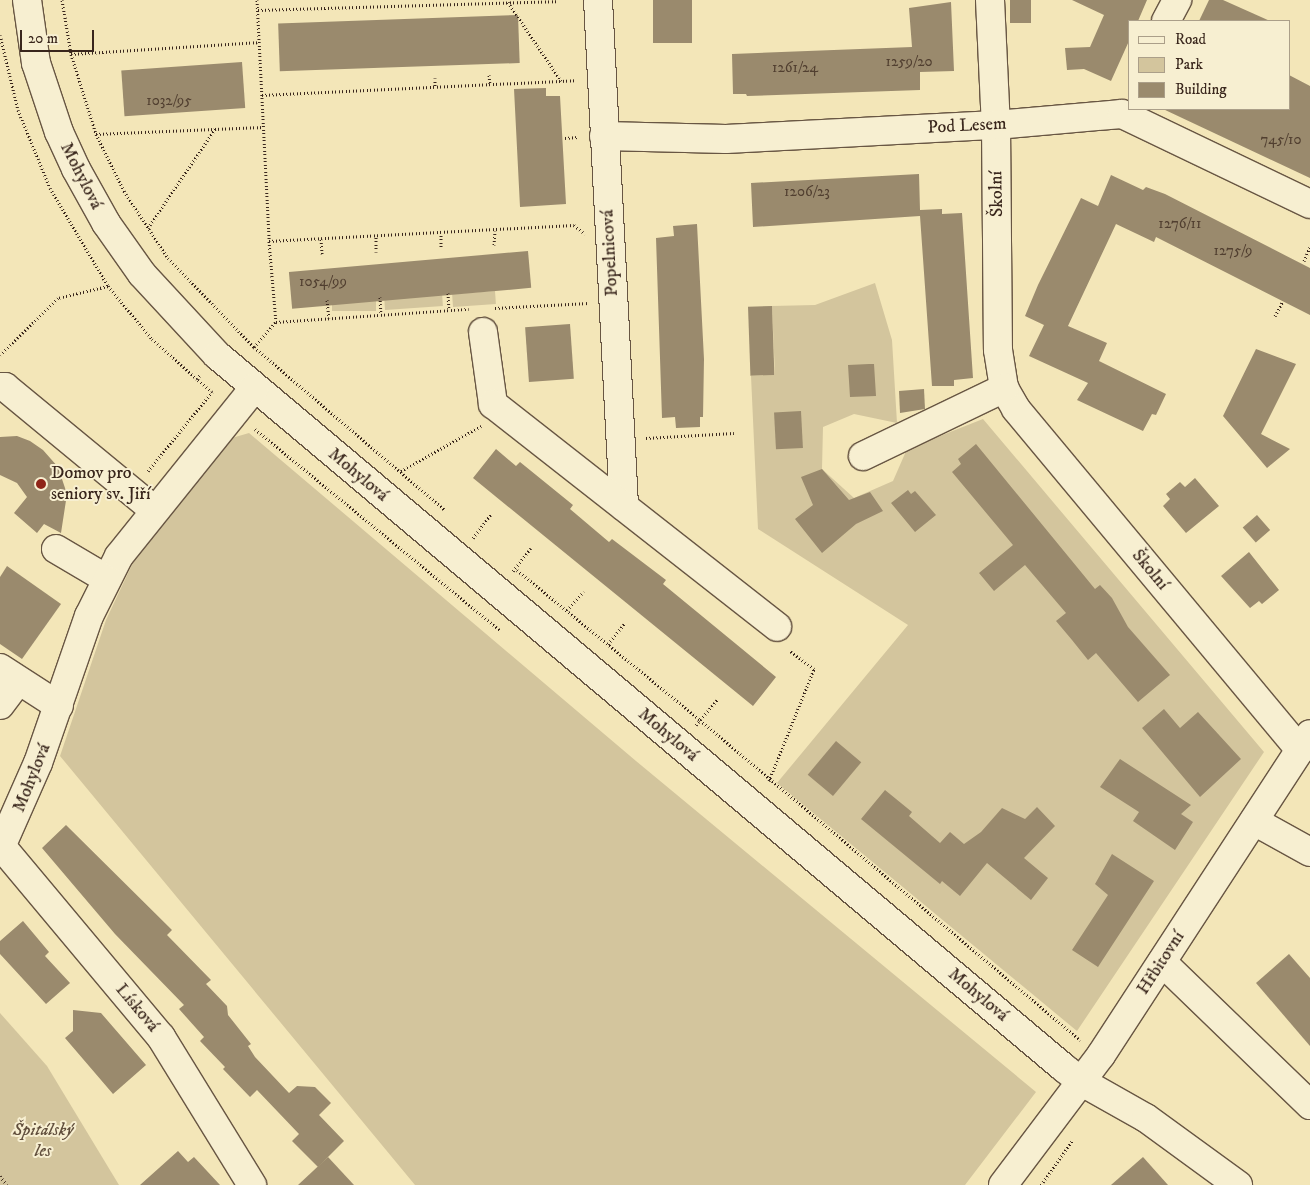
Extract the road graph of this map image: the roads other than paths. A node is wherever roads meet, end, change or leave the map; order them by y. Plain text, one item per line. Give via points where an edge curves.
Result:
1 (26, 0) edge
2 (598, 0) edge
3 (990, 0) edge
4 (1177, 0) edge
5 (1167, 20) edge
6 (1125, 106) edge
7 (1133, 110) edge
8 (996, 125) junction
9 (604, 136) junction
10 (1310, 204) edge
11 (484, 316) road end
12 (0, 387) edge
13 (254, 388) junction
14 (1004, 388) junction
15 (863, 456) dead end
16 (624, 506) junction
17 (153, 509) junction
18 (56, 549) dead end
19 (107, 579) junction
20 (777, 627) road end
21 (9, 674) edge
22 (0, 705) edge
23 (59, 706) junction
24 (1305, 742) edge
25 (1254, 821) junction
26 (1, 848) edge
27 (1310, 852) edge
28 (1162, 962) junction
29 (1082, 1082) junction
30 (1310, 1105) edge
31 (252, 1185) edge
32 (1004, 1185) edge
33 (1238, 1185) edge

1 - 13 street, Mohylová via 29,32 47,100 76,169 106,223 142,274 216,355
2 - 9 street, Popelnicová
3 - 8 street, Školní
4 - 5 street
6 - 8 street, Pod Lesem
7 - 10 street, Pod Lesem
8 - 9 street, Pod Lesem via 726,139
8 - 14 street, Školní via 998,350
9 - 16 street, Popelnicová
11 - 16 street via 493,404
12 - 17 street via 5,387
13 - 17 street, Mohylová
13 - 29 street, Mohylová
14 - 15 street
14 - 24 street, Školní via 1016,409
16 - 20 street
17 - 19 street, Mohylová via 119,556
18 - 19 street
19 - 23 street, Mohylová via 89,616
21 - 22 street
21 - 23 street
23 - 26 street, Mohylová via 19,812
24 - 25 street, Hřbitovní
25 - 27 street
25 - 28 street, Hřbitovní
26 - 31 street, Lísková via 161,1037
28 - 29 street, Hřbitovní
28 - 30 street
29 - 32 street, Hřbitovní
29 - 33 street, Mohylová via 1146,1118

